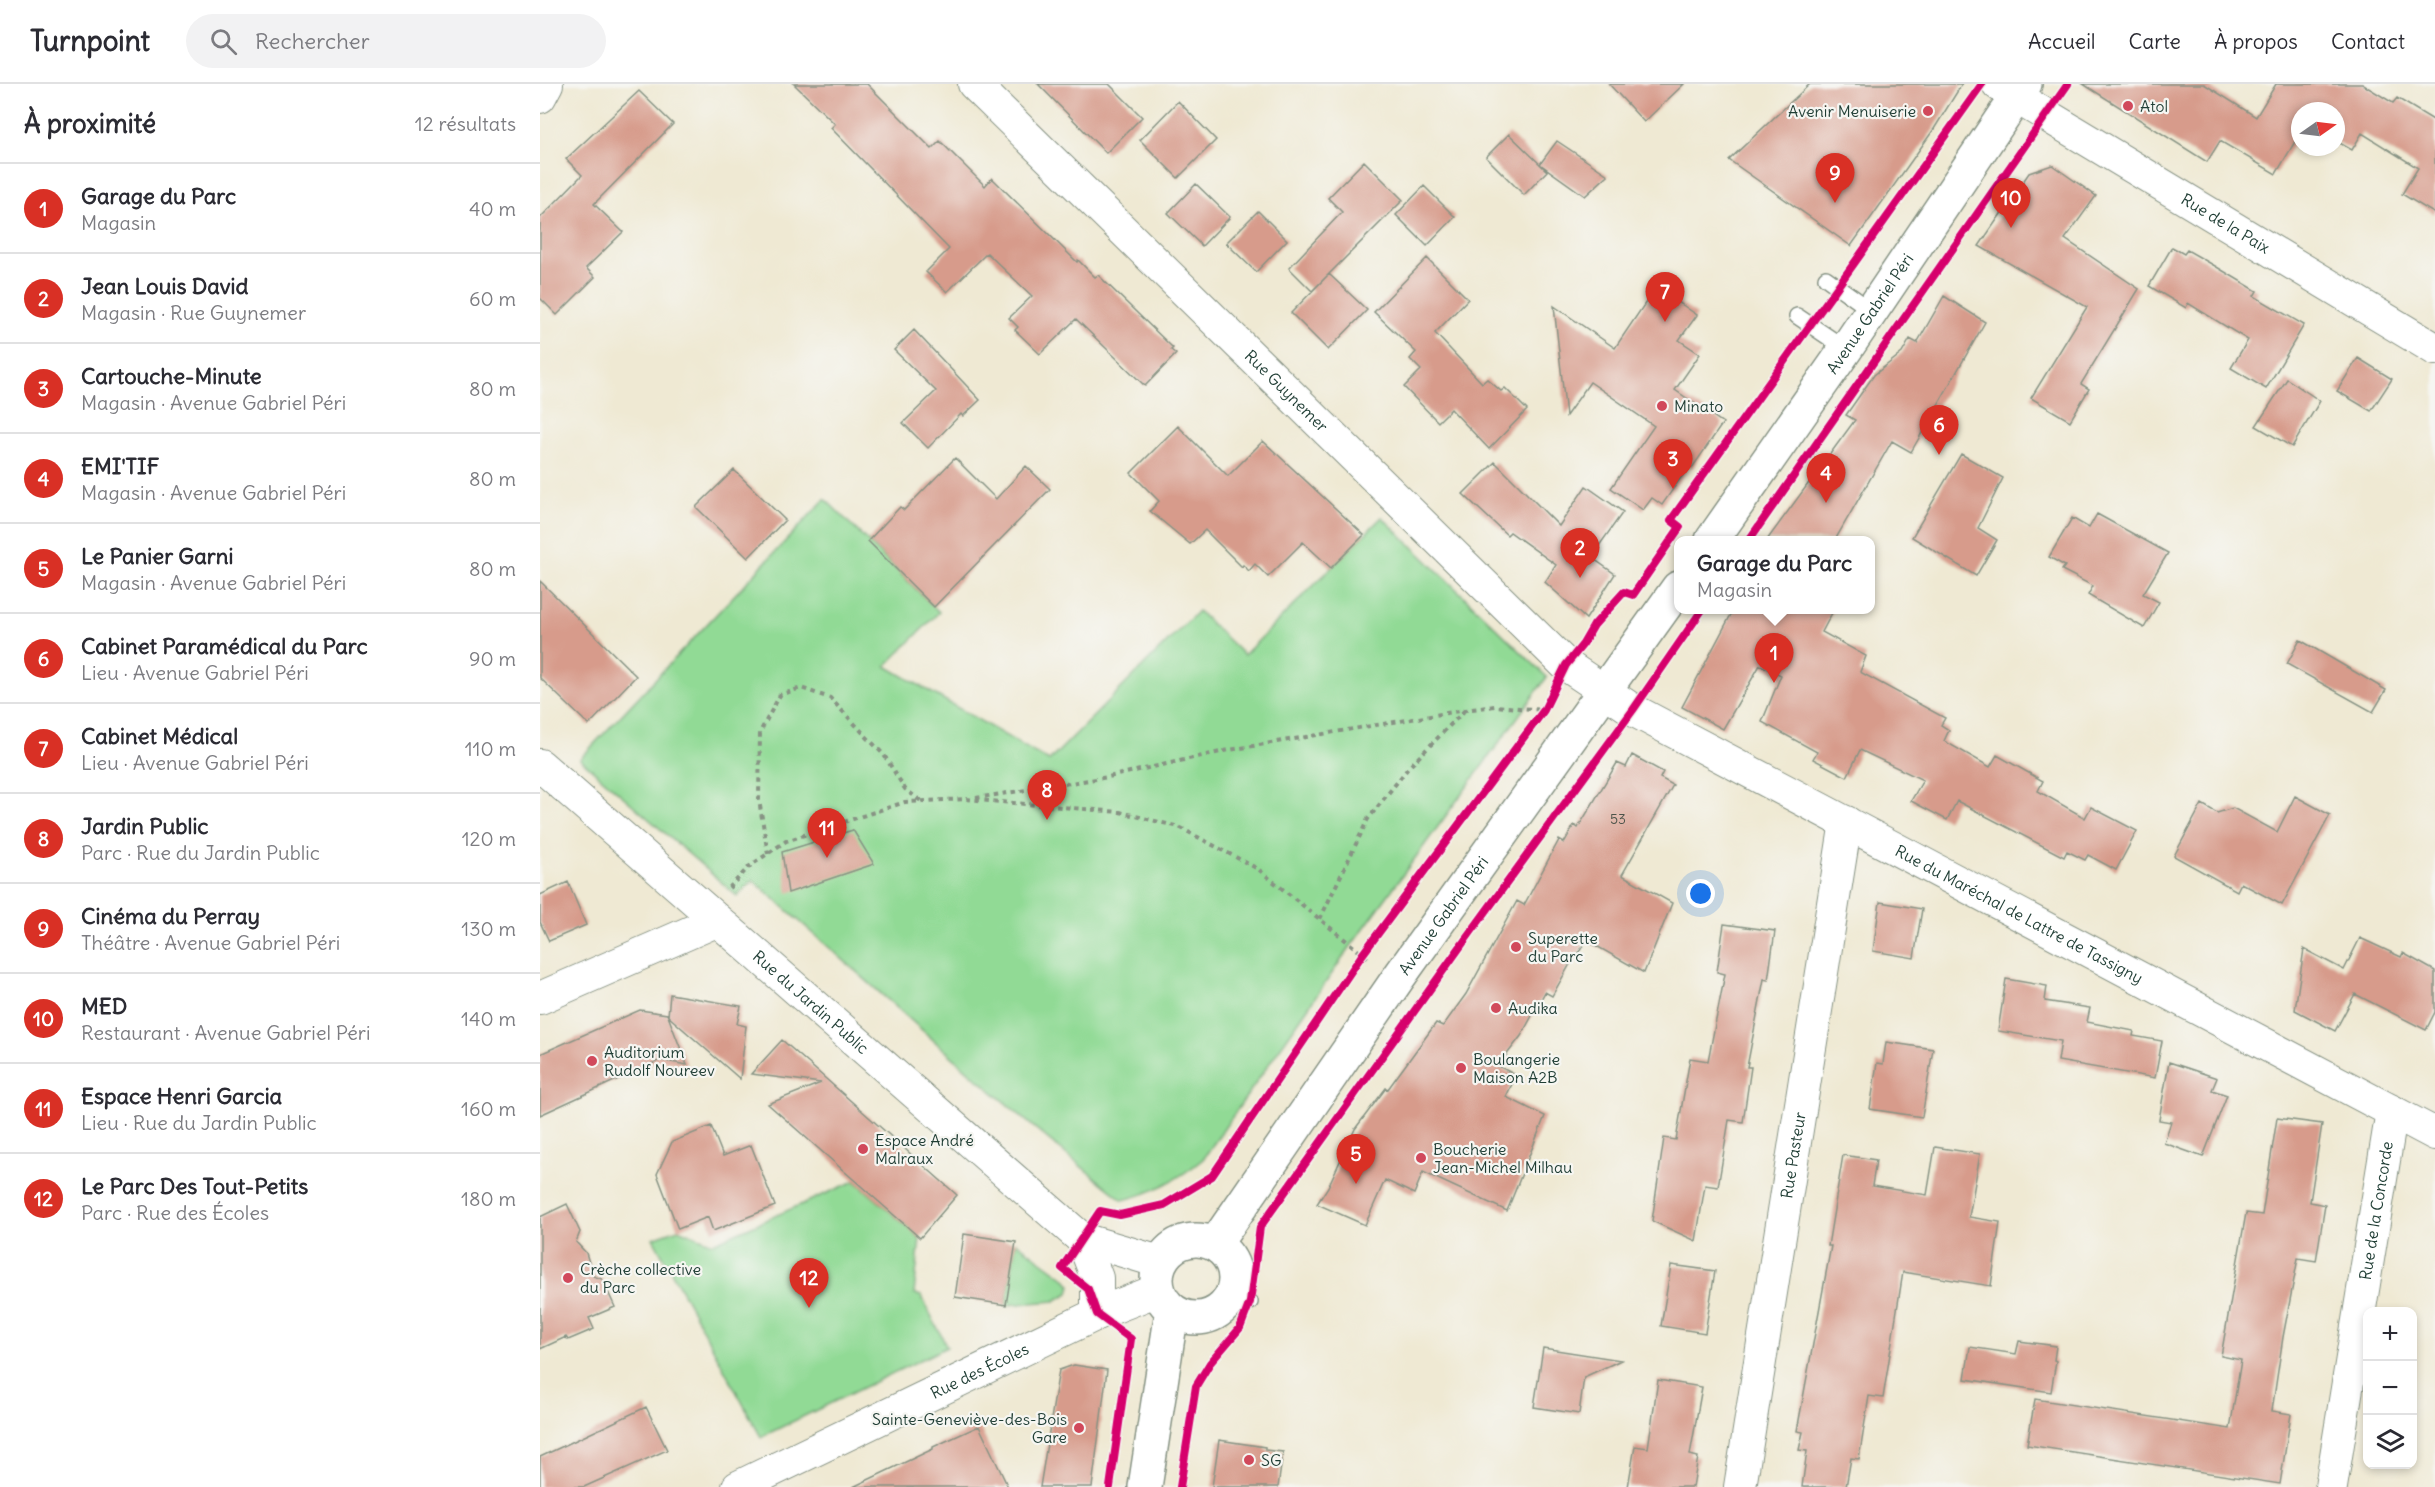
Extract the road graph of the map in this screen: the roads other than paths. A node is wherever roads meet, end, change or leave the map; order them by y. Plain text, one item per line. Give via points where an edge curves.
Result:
1 (547, 84) edge
2 (974, 84) edge
3 (2013, 88) edge
4 (540, 97) edge
5 (1826, 278) dead end
6 (1872, 311) junction
7 (1797, 316) dead end
8 (1846, 349) junction
9 (2435, 349) edge
10 (1715, 536) edge
11 (1674, 594) edge
12 (1606, 691) junction
13 (540, 765) edge
14 (1846, 822) junction
15 (711, 917) junction
16 (540, 998) edge
17 (2392, 1112) junction
18 (2435, 1134) edge
19 (1082, 1239) junction
20 (1215, 1244) junction
21 (1163, 1288) junction
22 (1097, 1314) junction
23 (738, 1487) edge
24 (1145, 1487) edge
25 (1740, 1487) edge
26 (2331, 1487) edge

1 - 4 street
2 - 12 street, Rue Guynemer via 1566,665
3 - 6 street, Avenue Gabriel Péri
3 - 9 street, Rue de la Paix
5 - 6 lane
6 - 8 street, Avenue Gabriel Péri
7 - 8 lane
8 - 10 street, Avenue Gabriel Péri
11 - 12 street, Avenue Gabriel Péri
12 - 14 street, Rue du Maréchal de Lattre de Tassigny via 1633,710
12 - 20 street, Avenue Gabriel Péri via 1399,977
13 - 15 street, Rue du Jardin Public
14 - 17 street, Rue du Maréchal de Lattre de Tassigny
14 - 25 street, Rue Pasteur
15 - 16 street
15 - 19 street, Rue du Jardin Public
17 - 18 street, Rue du Maréchal de Lattre de Tassigny
17 - 26 street, Rue de la Concorde
19 - 21 street, Rue du Jardin Public
19 - 22 street, Rue du Jardin Public via 1097,1278
20 - 21 street via 1190,1240 1167,1251
20 - 21 street via 1231,1260 1241,1298 1206,1317 1188,1318
21 - 22 street, Rue des Écoles
21 - 24 street
22 - 23 street, Rue des Écoles

